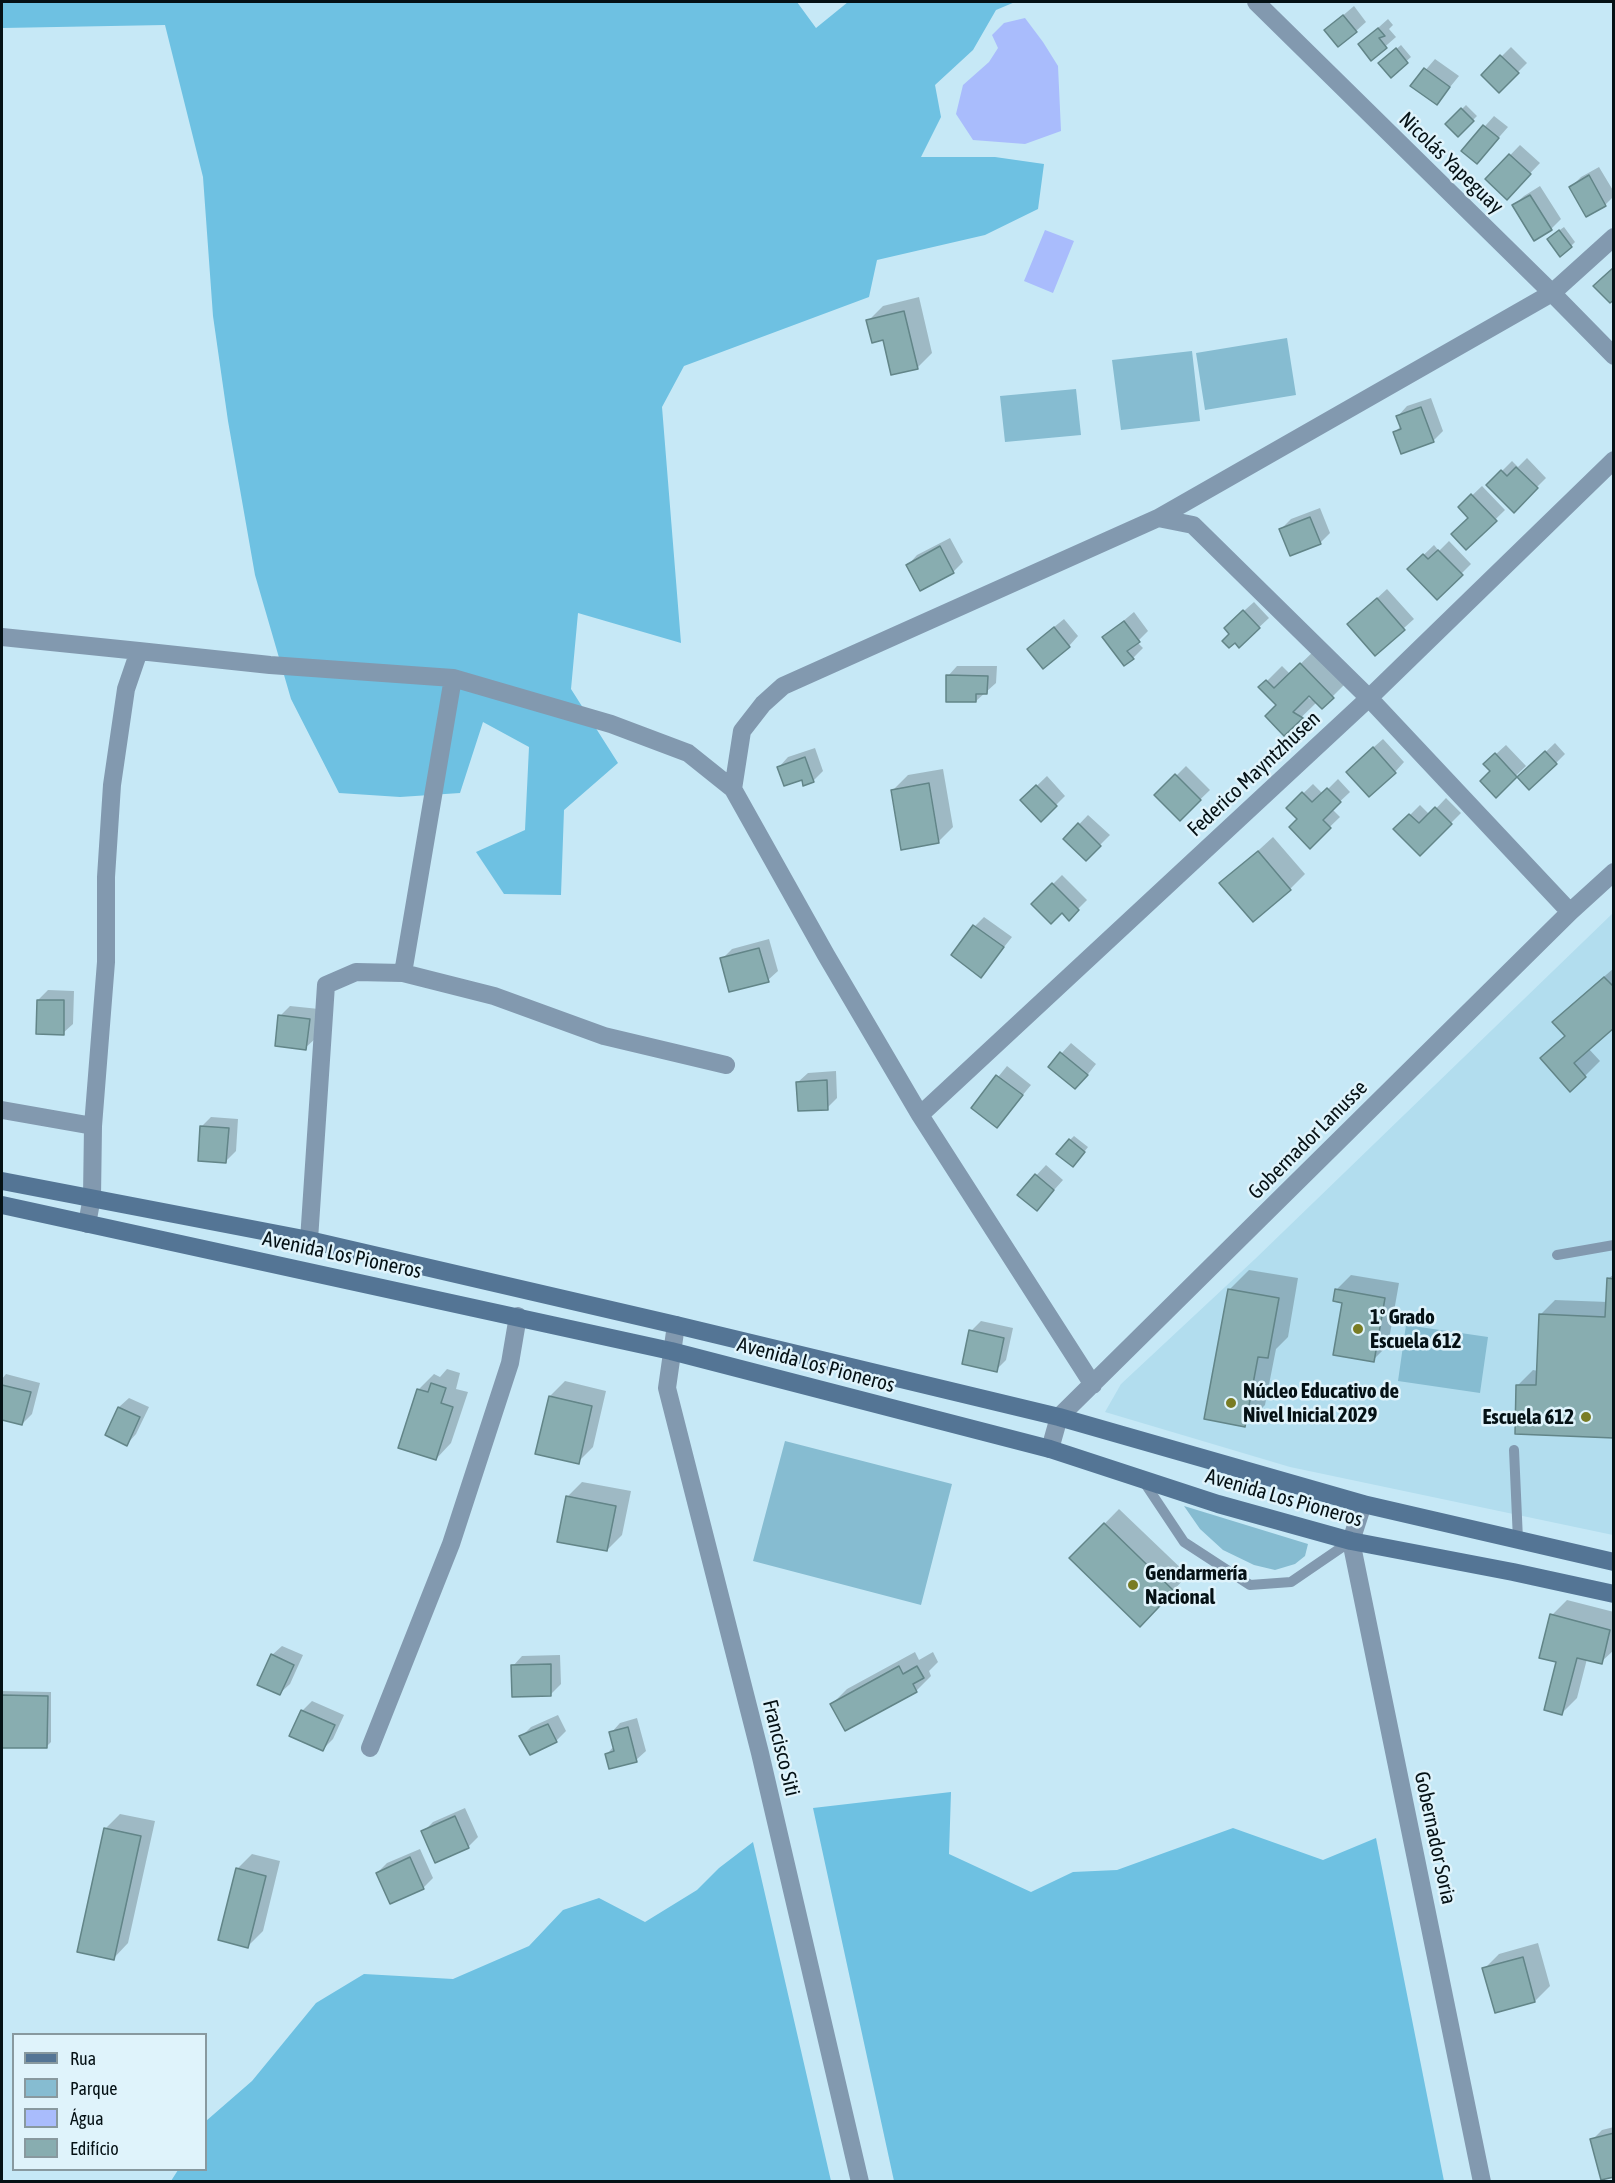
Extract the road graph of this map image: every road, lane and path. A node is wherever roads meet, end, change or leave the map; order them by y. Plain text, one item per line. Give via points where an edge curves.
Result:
1 (1256, 2) edge
2 (1614, 237) edge
3 (1552, 292) junction
4 (1614, 356) edge
5 (1614, 460) edge
6 (1158, 518) junction
7 (2, 637) edge
8 (139, 651) junction
9 (453, 678) junction
10 (1369, 698) junction
11 (733, 789) junction
12 (1614, 872) edge
13 (1570, 912) junction
14 (403, 973) junction
15 (726, 1065) dead end
16 (2, 1110) edge
17 (920, 1115) junction
18 (93, 1126) junction
19 (2, 1181) edge
20 (92, 1197) junction
21 (2, 1204) edge
22 (87, 1224) junction
23 (309, 1240) junction
24 (1614, 1245) edge
25 (1557, 1255) dead end
26 (519, 1316) junction
27 (676, 1325) junction
28 (671, 1350) junction
29 (1093, 1385) junction
30 (1059, 1417) junction
31 (1050, 1449) junction
32 (1514, 1450) dead end
33 (1142, 1479) junction
34 (1363, 1504) junction
35 (1518, 1540) junction
36 (1351, 1541) junction
37 (1614, 1562) edge
38 (1614, 1594) edge
39 (370, 1748) dead end
40 (860, 2181) edge
41 (1482, 2181) edge

1 - 3 street, Nicolás Yapeguay
2 - 3 street
3 - 4 street, Nicolás Yapeguay
3 - 6 street
5 - 10 street, Federico Mayntzhusen
6 - 10 street via 1193,525
6 - 11 street via 783,686 742,731
7 - 8 street
8 - 9 street
8 - 18 street via 126,689 112,785 106,962
9 - 11 street via 611,723 688,753
9 - 14 street
10 - 13 street
10 - 17 street, Federico Mayntzhusen
11 - 17 street
12 - 13 street, Gobernador Lanusse
13 - 29 street, Gobernador Lanusse
14 - 15 street via 494,996 604,1036
14 - 23 street via 356,972 326,985
16 - 18 street
17 - 29 street
18 - 20 street
19 - 20 main road, Avenida Los Pioneros
20 - 22 street
20 - 23 main road, Avenida Los Pioneros
21 - 22 main road, Avenida Los Pioneros
22 - 26 main road, Avenida Los Pioneros
23 - 27 main road, Avenida Los Pioneros
24 - 25 lane
26 - 28 main road, Avenida Los Pioneros
26 - 39 street via 510,1363 451,1544
27 - 28 street, Francisco Siti
27 - 30 main road, Avenida Los Pioneros
28 - 31 main road, Avenida Los Pioneros
28 - 40 street, Francisco Siti via 667,1388 760,1753
29 - 30 street, Gobernador Lanusse
30 - 31 street
30 - 34 main road, Avenida Los Pioneros
31 - 33 main road, Avenida Los Pioneros
32 - 35 lane
33 - 36 main road, Avenida Los Pioneros
33 - 36 lane via 1184,1542 1251,1584 1291,1582
34 - 35 main road, Avenida Los Pioneros
34 - 36 street, Gobernador Soria
35 - 37 main road, Avenida Los Pioneros
36 - 38 main road, Avenida Los Pioneros
36 - 41 street, Gobernador Soria

